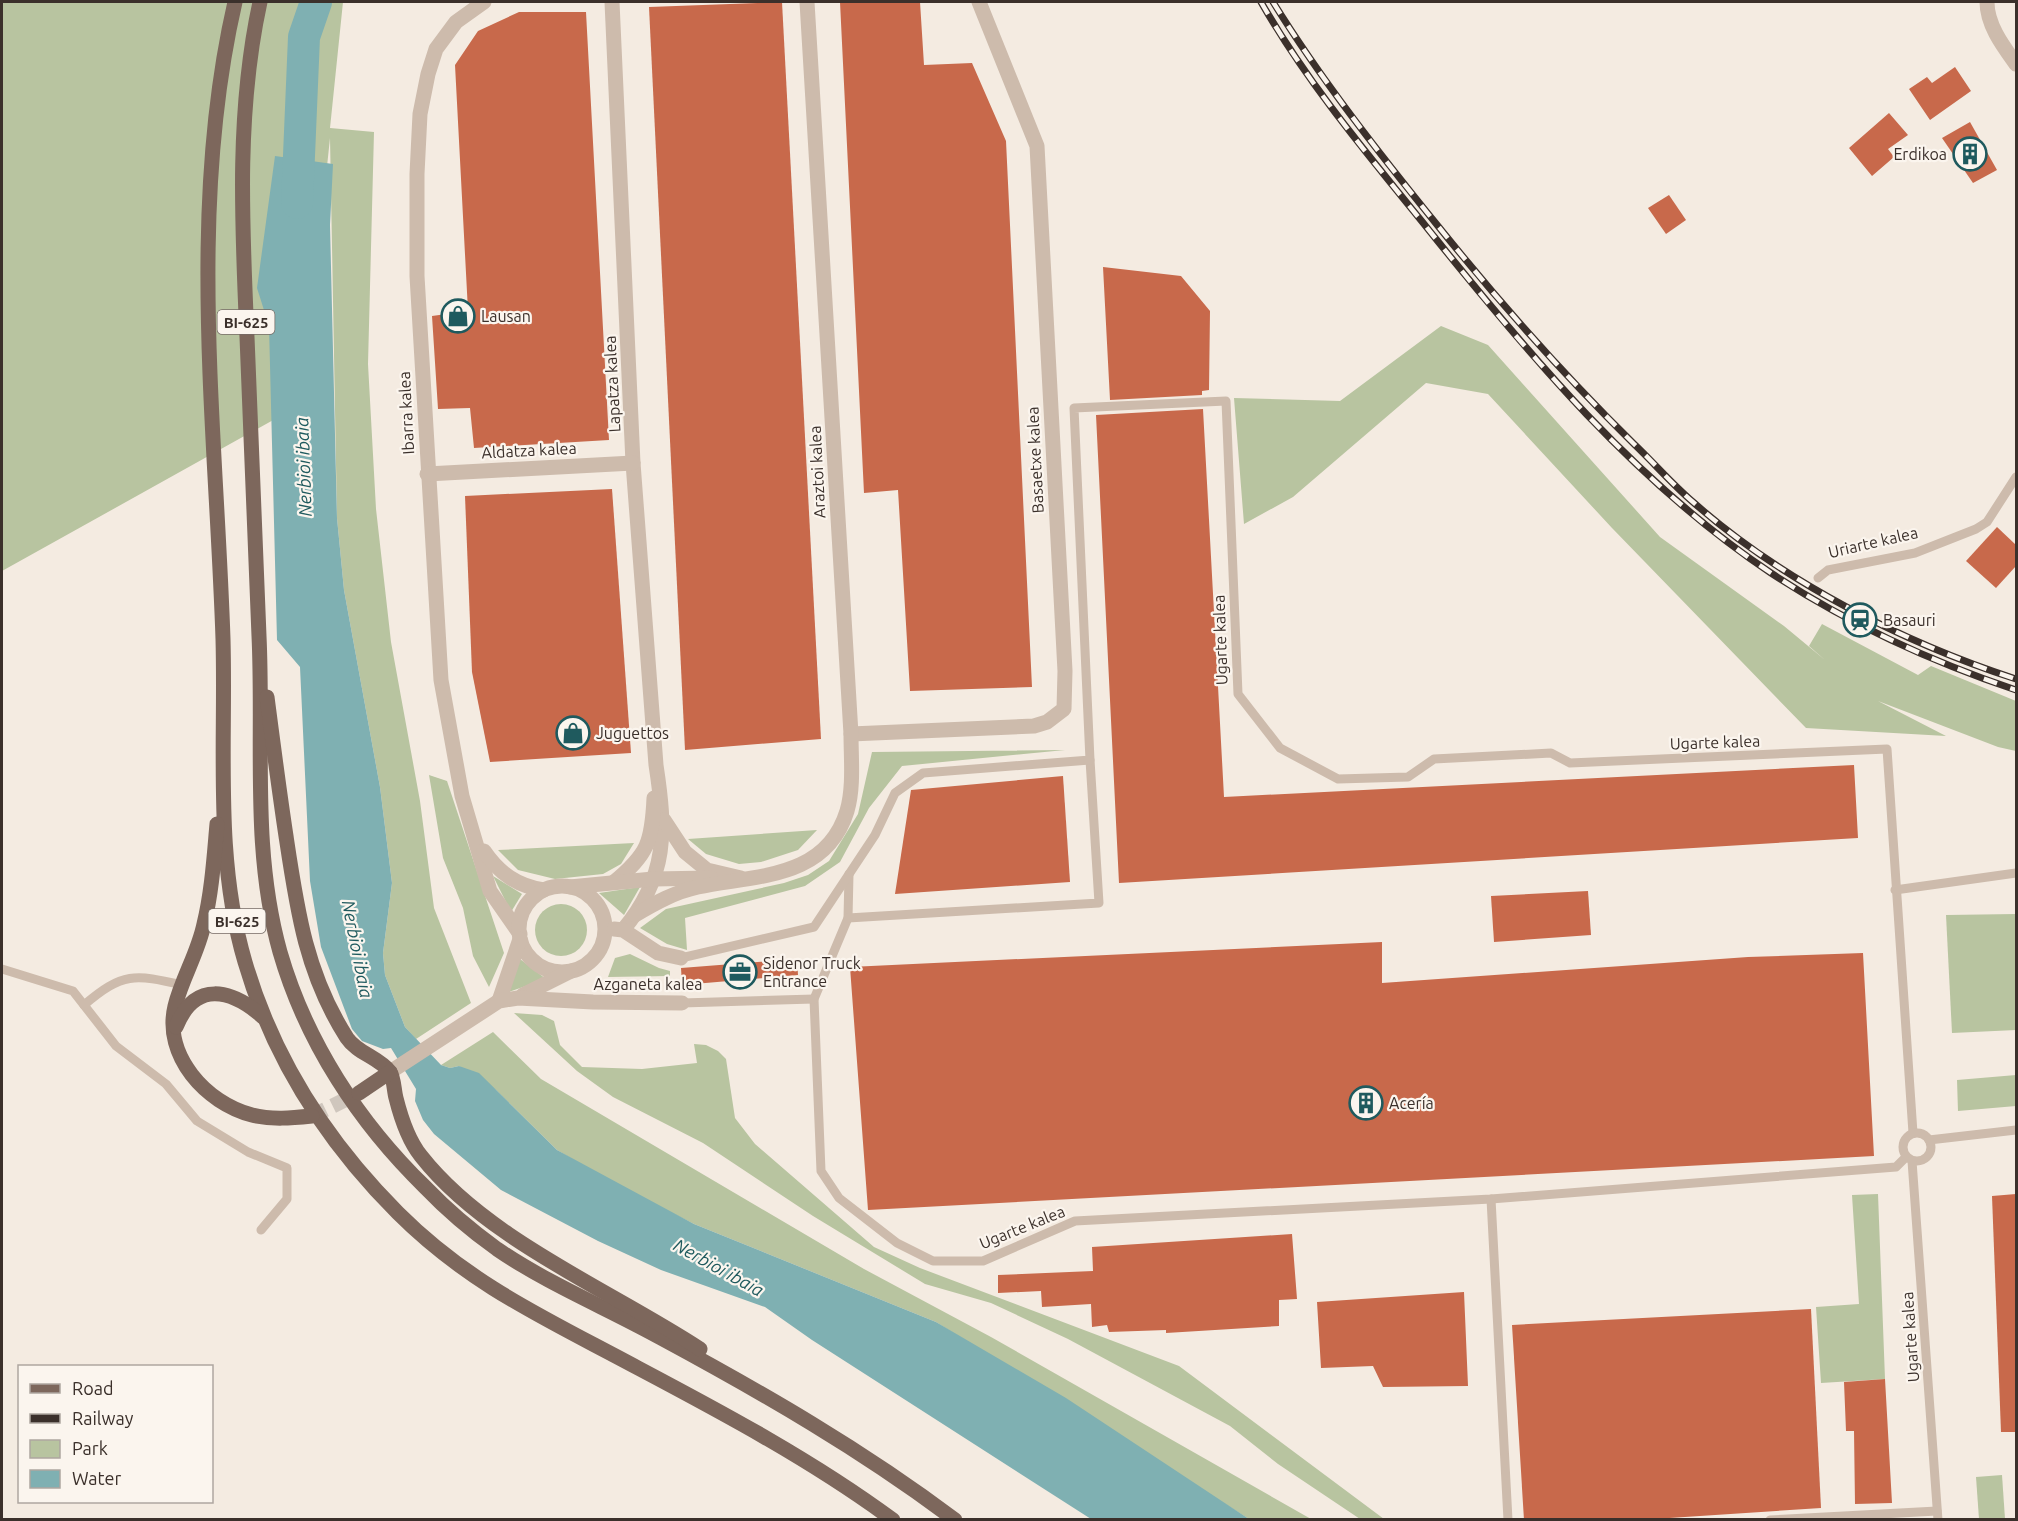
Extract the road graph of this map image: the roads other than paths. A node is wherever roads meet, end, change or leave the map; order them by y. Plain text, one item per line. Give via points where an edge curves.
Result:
1 (235, 2) edge
2 (260, 2) edge
3 (484, 2) edge
4 (612, 2) edge
5 (807, 2) edge
6 (979, 2) edge
7 (1987, 2) edge
8 (2016, 64) edge
9 (633, 463) junction
10 (427, 474) junction
11 (2016, 477) edge
12 (1818, 578) dead end
13 (260, 644) junction
14 (850, 734) junction
15 (1090, 760) junction
16 (656, 765) junction
17 (221, 768) junction
18 (664, 820) junction
19 (477, 841) junction
20 (2016, 873) edge
21 (849, 874) junction
22 (653, 879) junction
23 (747, 879) junction
24 (614, 882) junction
25 (568, 887) junction
26 (544, 890) junction
27 (1895, 890) junction
28 (635, 915) junction
29 (848, 918) junction
30 (605, 929) junction
31 (623, 930) junction
32 (520, 936) junction
33 (681, 958) joint
34 (2, 969) edge
35 (571, 971) junction
36 (183, 985) junction
37 (518, 998) junction
38 (814, 999) junction
39 (499, 1000) junction
40 (682, 1003) joint
41 (84, 1005) junction
42 (263, 1017) junction
43 (173, 1035) junction
44 (390, 1072) junction
45 (359, 1093) tunnel mouth
46 (312, 1116) tunnel mouth
47 (2016, 1130) edge
48 (1914, 1133) junction
49 (1929, 1140) junction
50 (1909, 1159) junction
51 (1491, 1199) junction
52 (261, 1230) dead end
53 (813, 1423) junction
54 (1937, 1515) edge
55 (893, 1520) edge
56 (955, 1520) edge
57 (1508, 1520) edge
58 (1770, 1520) edge

1 - 17 main road, BI-625 via 214,136 208,227 223,645
2 - 13 main road, BI-625 via 247,91 242,197
3 - 10 street, Ibarra kalea via 456,22 436,50 420,114 417,276
4 - 9 street, Lapatza kalea
5 - 14 street, Araztoi kalea
6 - 14 street, Basaetxe kalea via 1037,147 1064,709 1034,726
7 - 8 street via 1999,40
9 - 10 street, Aldatza kalea
9 - 16 street, Lapatza kalea
10 - 19 street, Ibarra kalea via 441,680 462,796
11 - 12 lane, Uriarte kalea via 1987,522 1976,529 1915,553 1828,570
13 - 44 main road via 300,926 312,966 325,1002 349,1042
13 - 53 main road, BI-625 via 258,767 263,847 279,949 298,1004 329,1069 404,1165 495,1248
14 - 23 street, Araztoi kalea via 850,794 840,829 814,858 796,869
15 - 21 lane via 923,773 895,793 875,835
15 - 27 lane, Ugarte kalea via 1074,408 1226,400 1238,694 1280,748 1338,779 1408,777 1434,759 1551,753 1570,763 1887,749
15 - 29 lane, Ugarte kalea via 1099,903
16 - 18 street
16 - 24 street via 649,845 637,863
17 - 36 main road via 205,924
17 - 42 main road, BI-625 via 233,899 244,958
18 - 22 street via 660,860
18 - 23 street via 686,852 706,870
19 - 26 street, Ibarra kalea via 503,873 528,888
19 - 32 street, Ibarra kalea via 490,891
20 - 27 lane
21 - 29 lane, Ugarte kalea
21 - 33 lane via 814,927
22 - 23 street
22 - 24 street
22 - 28 street
23 - 28 street via 679,892
24 - 25 street
25 - 26 street
25 - 30 street via 585,893 598,906
26 - 32 street via 525,908
27 - 48 lane, Ugarte kalea
28 - 31 street
29 - 38 lane, Ugarte kalea
30 - 31 street
30 - 35 street, Azganeta kalea via 603,944 595,956
31 - 33 street, Azganeta kalea via 658,953
32 - 35 street, Azganeta kalea via 534,961 557,972
32 - 39 street
34 - 41 lane via 73,991
35 - 37 street, Azganeta kalea
36 - 41 lane via 129,976 106,986
36 - 43 main road via 175,1006
37 - 39 street, Azganeta kalea
37 - 40 street, Azganeta kalea
38 - 40 lane, Azganeta kalea
38 - 51 lane, Ugarte kalea via 821,1171 839,1198 897,1243 933,1261 983,1261 1076,1221
39 - 44 street
41 - 52 lane via 116,1046 166,1084 197,1121 248,1152 287,1168 287,1198
42 - 43 main road via 245,1001 216,992 182,1011
42 - 55 main road, BI-625 via 298,1089 368,1182 473,1278 740,1424 856,1493
43 - 46 main road via 181,1058 216,1101 252,1115 280,1119
44 - 45 main road
44 - 53 main road via 401,1120 420,1155 480,1211 526,1245 657,1320
47 - 49 lane
48 - 49 lane
48 - 50 lane, Ugarte kalea via 1902,1145
49 - 50 lane, Ugarte kalea via 1931,1150 1926,1158
50 - 51 lane, Ugarte kalea via 1896,1167
50 - 54 lane, Ugarte kalea
51 - 57 lane
53 - 56 main road, BI-625 via 876,1462
54 - 58 lane, Ugarte kalea

